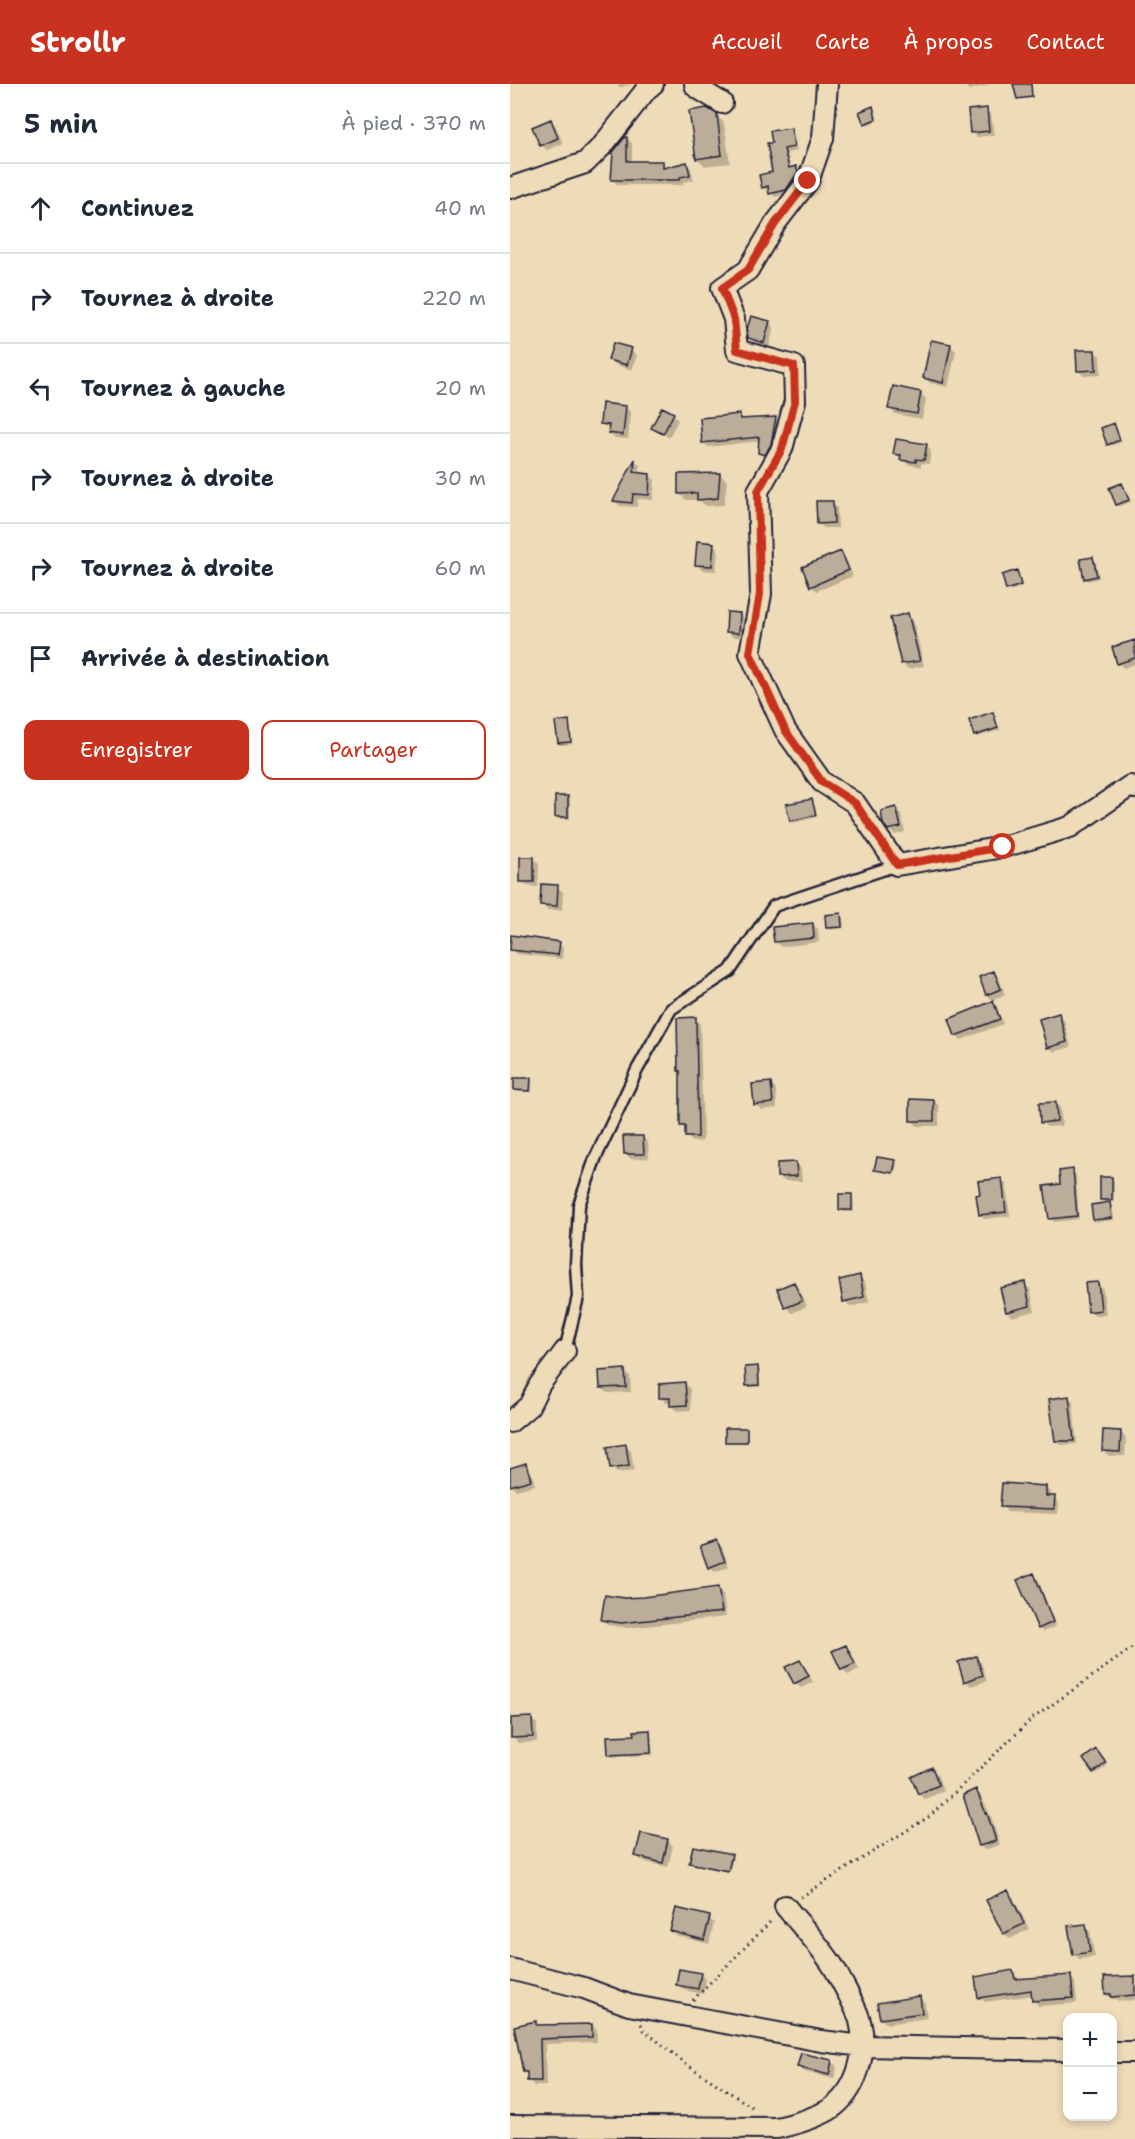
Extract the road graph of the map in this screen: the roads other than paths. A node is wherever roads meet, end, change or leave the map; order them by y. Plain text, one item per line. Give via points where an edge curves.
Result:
1 (653, 84) edge
2 (695, 84) edge
3 (827, 84) edge
4 (722, 104) dead end
5 (510, 188) edge
6 (1135, 788) edge
7 (897, 865) junction
8 (565, 1351) joint
9 (510, 1422) edge
10 (785, 1906) road end
11 (510, 1969) edge
12 (862, 2046) junction
13 (1063, 2050) edge
14 (1117, 2052) edge
15 (1135, 2052) edge
16 (510, 2126) edge

1 - 5 street via 585,163
2 - 4 street
3 - 7 street via 823,138 808,181 775,224 748,270 722,288 734,319 737,350 794,366 795,401 782,449 758,491 760,594 750,653 785,730 822,782 855,803
6 - 7 street via 1130,786 1070,827 1003,847
7 - 8 lane via 774,906 730,971 671,1009 595,1159 579,1205 578,1297
8 - 9 street via 529,1406
10 - 12 street via 835,1970 860,2020
11 - 12 street via 584,1988 629,2005
12 - 13 street
12 - 16 street via 858,2074 830,2109 803,2122 777,2128
14 - 15 street

